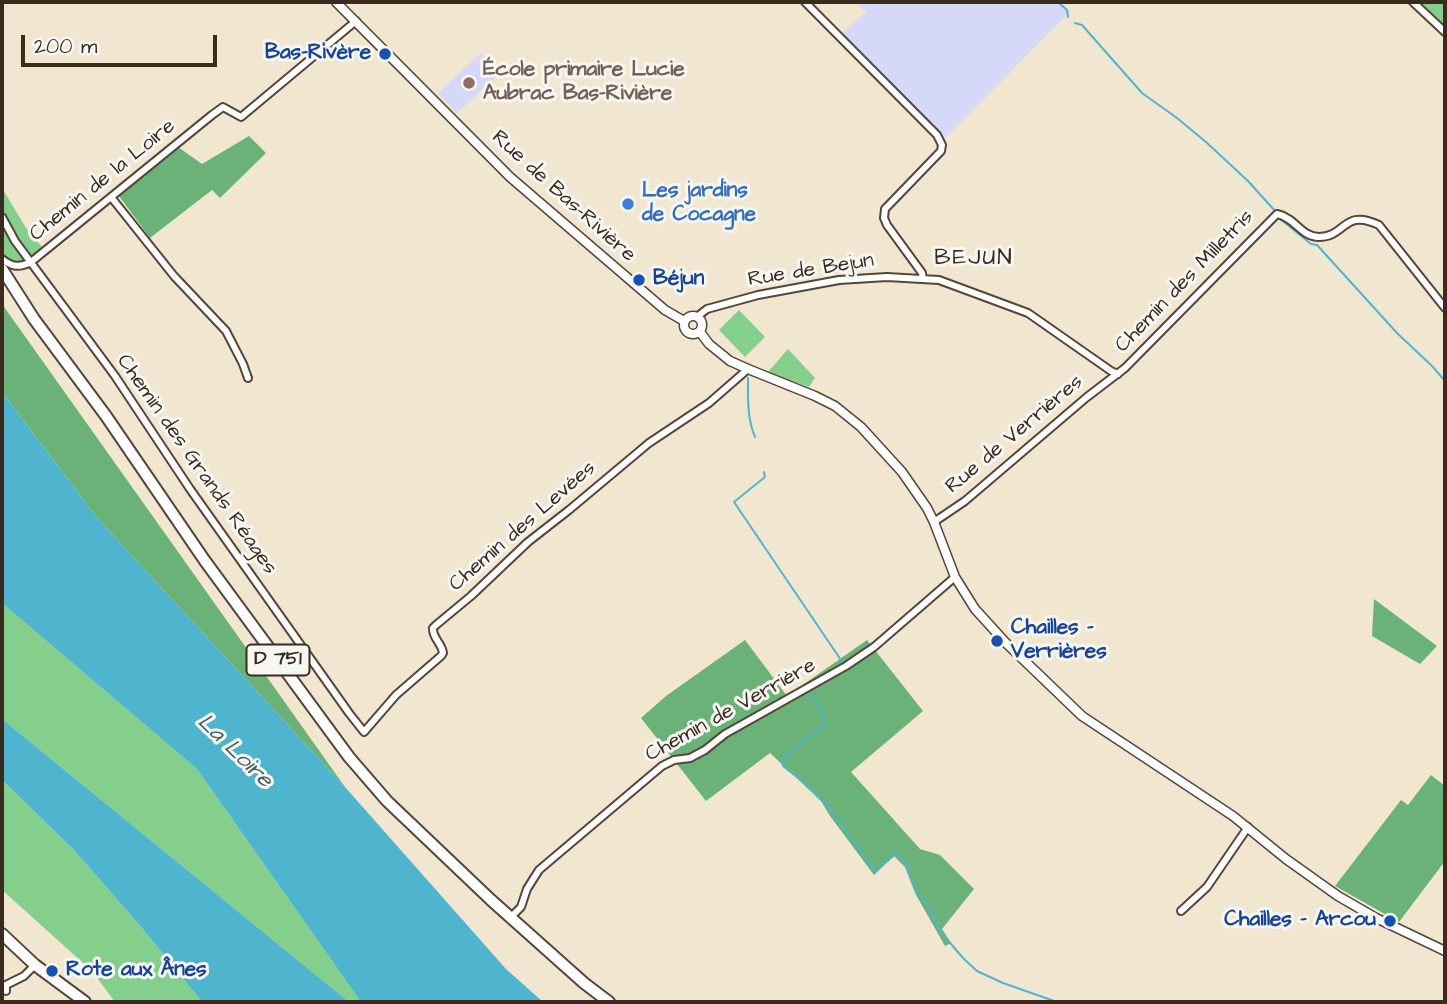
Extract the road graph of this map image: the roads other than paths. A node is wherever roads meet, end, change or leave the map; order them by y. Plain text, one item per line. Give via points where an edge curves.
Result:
1 (336, 2) edge
2 (805, 2) edge
3 (1413, 2) edge
4 (356, 21) junction
5 (1445, 32) edge
6 (111, 197) junction
7 (2, 217) edge
8 (2, 259) edge
9 (31, 262) junction
10 (2, 269) edge
11 (923, 279) junction
12 (1445, 308) edge
13 (698, 316) junction
14 (684, 321) junction
15 (700, 332) junction
16 (748, 369) junction
17 (1118, 374) junction
18 (248, 379) dead end
19 (934, 522) junction
20 (955, 578) junction
21 (364, 732) joint
22 (1248, 827) junction
23 (1181, 911) dead end
24 (510, 918) junction
25 (2, 934) edge
26 (1445, 951) edge
27 (35, 965) junction
28 (6, 991) dead end
29 (85, 1002) edge
30 (609, 1002) edge

1 - 4 street, Rue de Bas-Rivière
2 - 11 street via 943,145 885,209 887,225
3 - 5 street
4 - 6 street, Chemin de la Loire via 241,117 223,107
4 - 14 street, Rue de Bas-Rivière via 510,177 665,310
6 - 9 street, Chemin de la Loire
6 - 18 street via 181,284 226,331
7 - 9 street, Chemin des Grands Réages
8 - 9 street, Chemin de la Loire via 16,267
9 - 21 street, Chemin des Grands Réages
10 - 24 main road, D 751 via 205,561 349,757 387,801
11 - 13 street, Rue de Bejun via 868,277 802,286 719,305
11 - 17 street, Rue de Bejun via 939,280 1028,313
12 - 17 street, Chemin des Milletris via 1378,225 1359,218 1334,233 1314,237 1277,214
13 - 14 street
13 - 15 street via 703,324
14 - 15 street via 686,331
15 - 16 street via 715,351
16 - 19 street via 835,406 861,427 916,492
16 - 21 street, Chemin des Levées via 709,403 649,443 436,625 433,632 442,646 441,656 396,695
17 - 19 street, Rue de Verrières
19 - 20 street
20 - 22 street via 975,609 1082,716
20 - 24 street, Chemin de Verrière via 845,666 705,750 662,766 539,870 521,907
22 - 23 street via 1207,887
22 - 26 street via 1357,907
24 - 30 main road, D 751
25 - 27 main road
27 - 28 street via 6,985
27 - 29 main road

